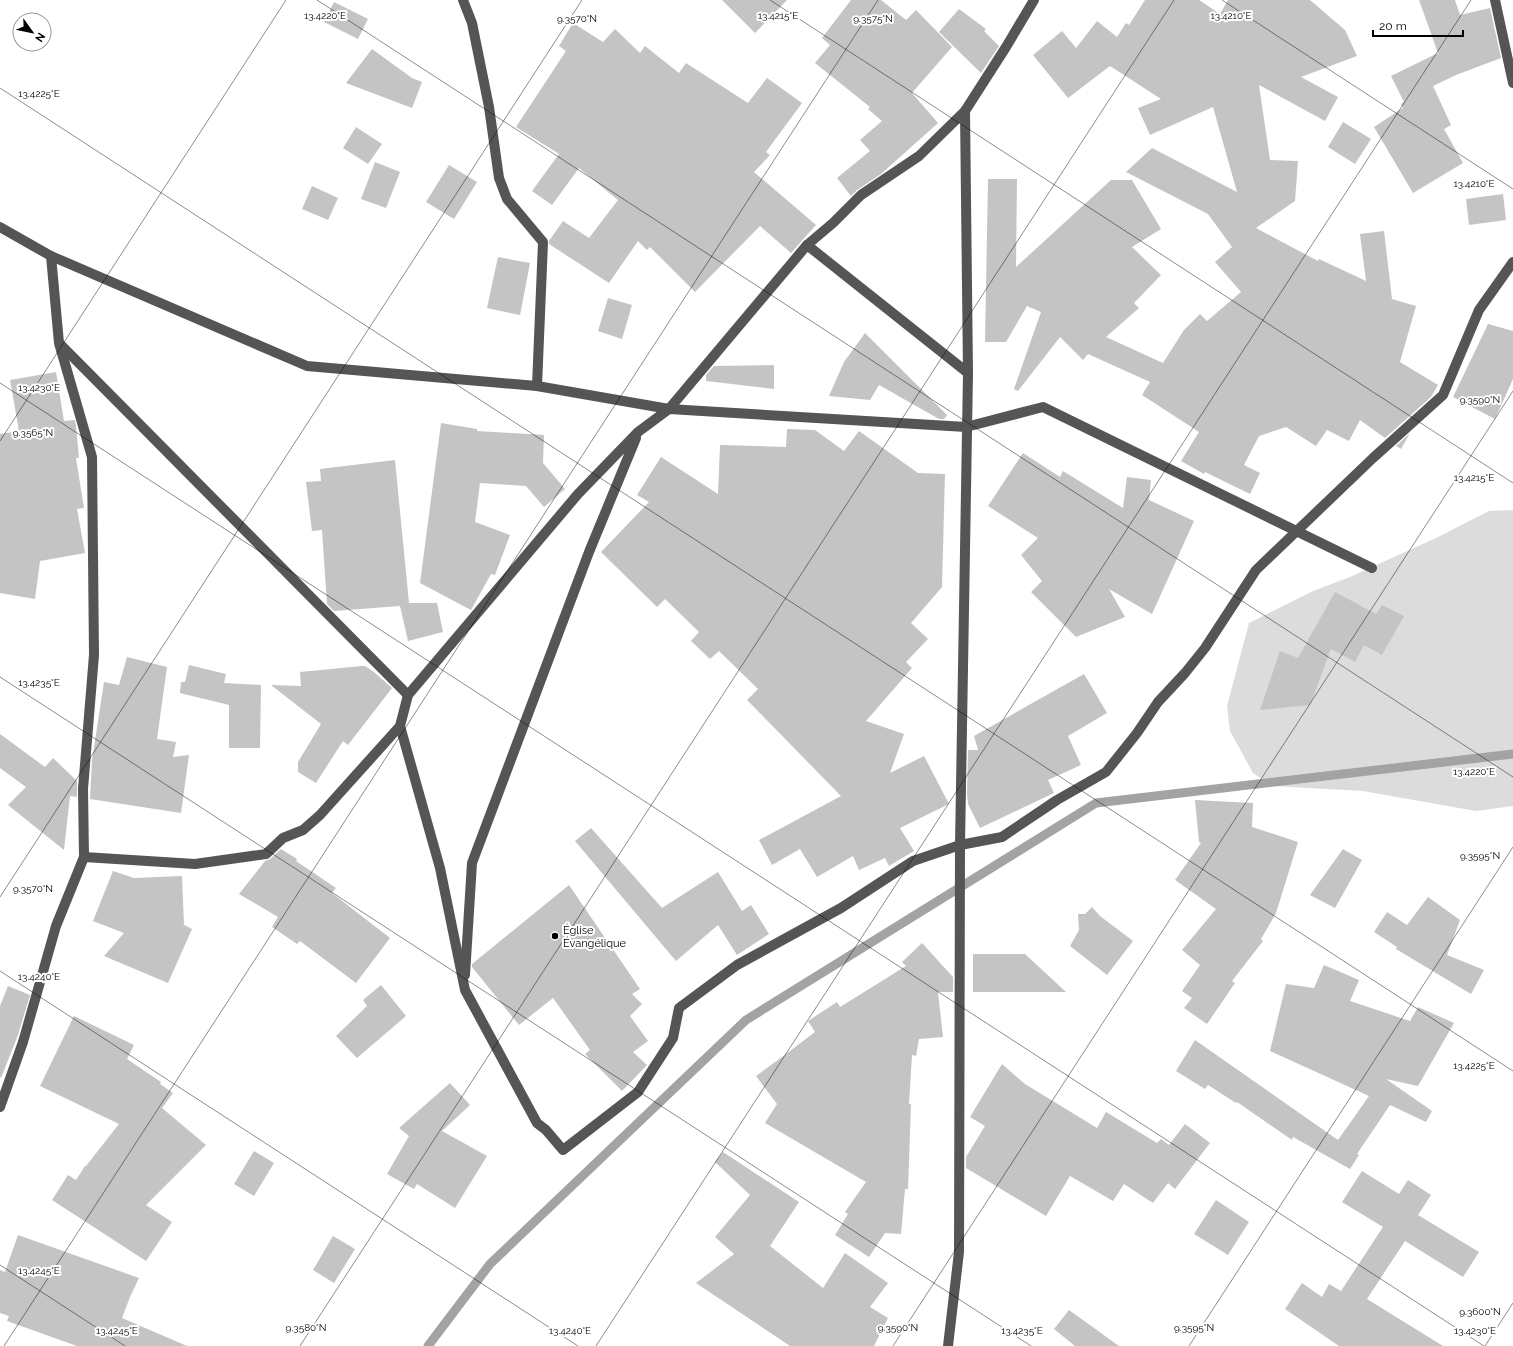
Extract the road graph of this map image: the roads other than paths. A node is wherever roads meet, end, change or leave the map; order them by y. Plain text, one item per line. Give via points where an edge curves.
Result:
1 (463, 0) edge
2 (1034, 0) edge
3 (1495, 0) edge
4 (1513, 83) edge
5 (965, 111) junction
6 (0, 227) edge
7 (807, 245) junction
8 (51, 256) junction
9 (1513, 262) edge
10 (59, 343) junction
11 (968, 373) junction
12 (538, 386) junction
13 (669, 409) junction
14 (966, 426) junction
15 (638, 432) junction
16 (1296, 530) junction
17 (1372, 568) dead end
18 (408, 695) junction
19 (400, 726) junction
20 (960, 845) junction
21 (84, 857) junction
22 (465, 990) junction
23 (0, 1107) edge
24 (948, 1346) edge

1 - 12 street via 472,23 489,107 499,178 507,199 543,242
2 - 5 street
3 - 4 street
5 - 7 street via 919,156 861,195
5 - 11 street
6 - 8 street
7 - 11 street
7 - 13 street
8 - 10 street
8 - 12 street via 307,366
9 - 16 street via 1479,310 1443,395
10 - 18 street
10 - 21 street via 92,457 94,655 84,789
11 - 14 street
12 - 13 street
13 - 14 street
13 - 15 street
14 - 16 street via 1043,407
14 - 20 street
15 - 18 street via 578,494
15 - 22 street via 589,552 472,863
16 - 17 street
16 - 20 street via 1256,570 1204,648 1158,702 1106,772 1057,800 1002,837
18 - 19 street
19 - 21 street via 320,815 303,830 283,838 266,854 195,864
19 - 22 street via 440,868
20 - 22 street via 913,861 841,908 737,965 679,1008 673,1038 638,1092 563,1150 537,1123
20 - 24 street via 959,1252
21 - 23 street via 56,926 23,1042

